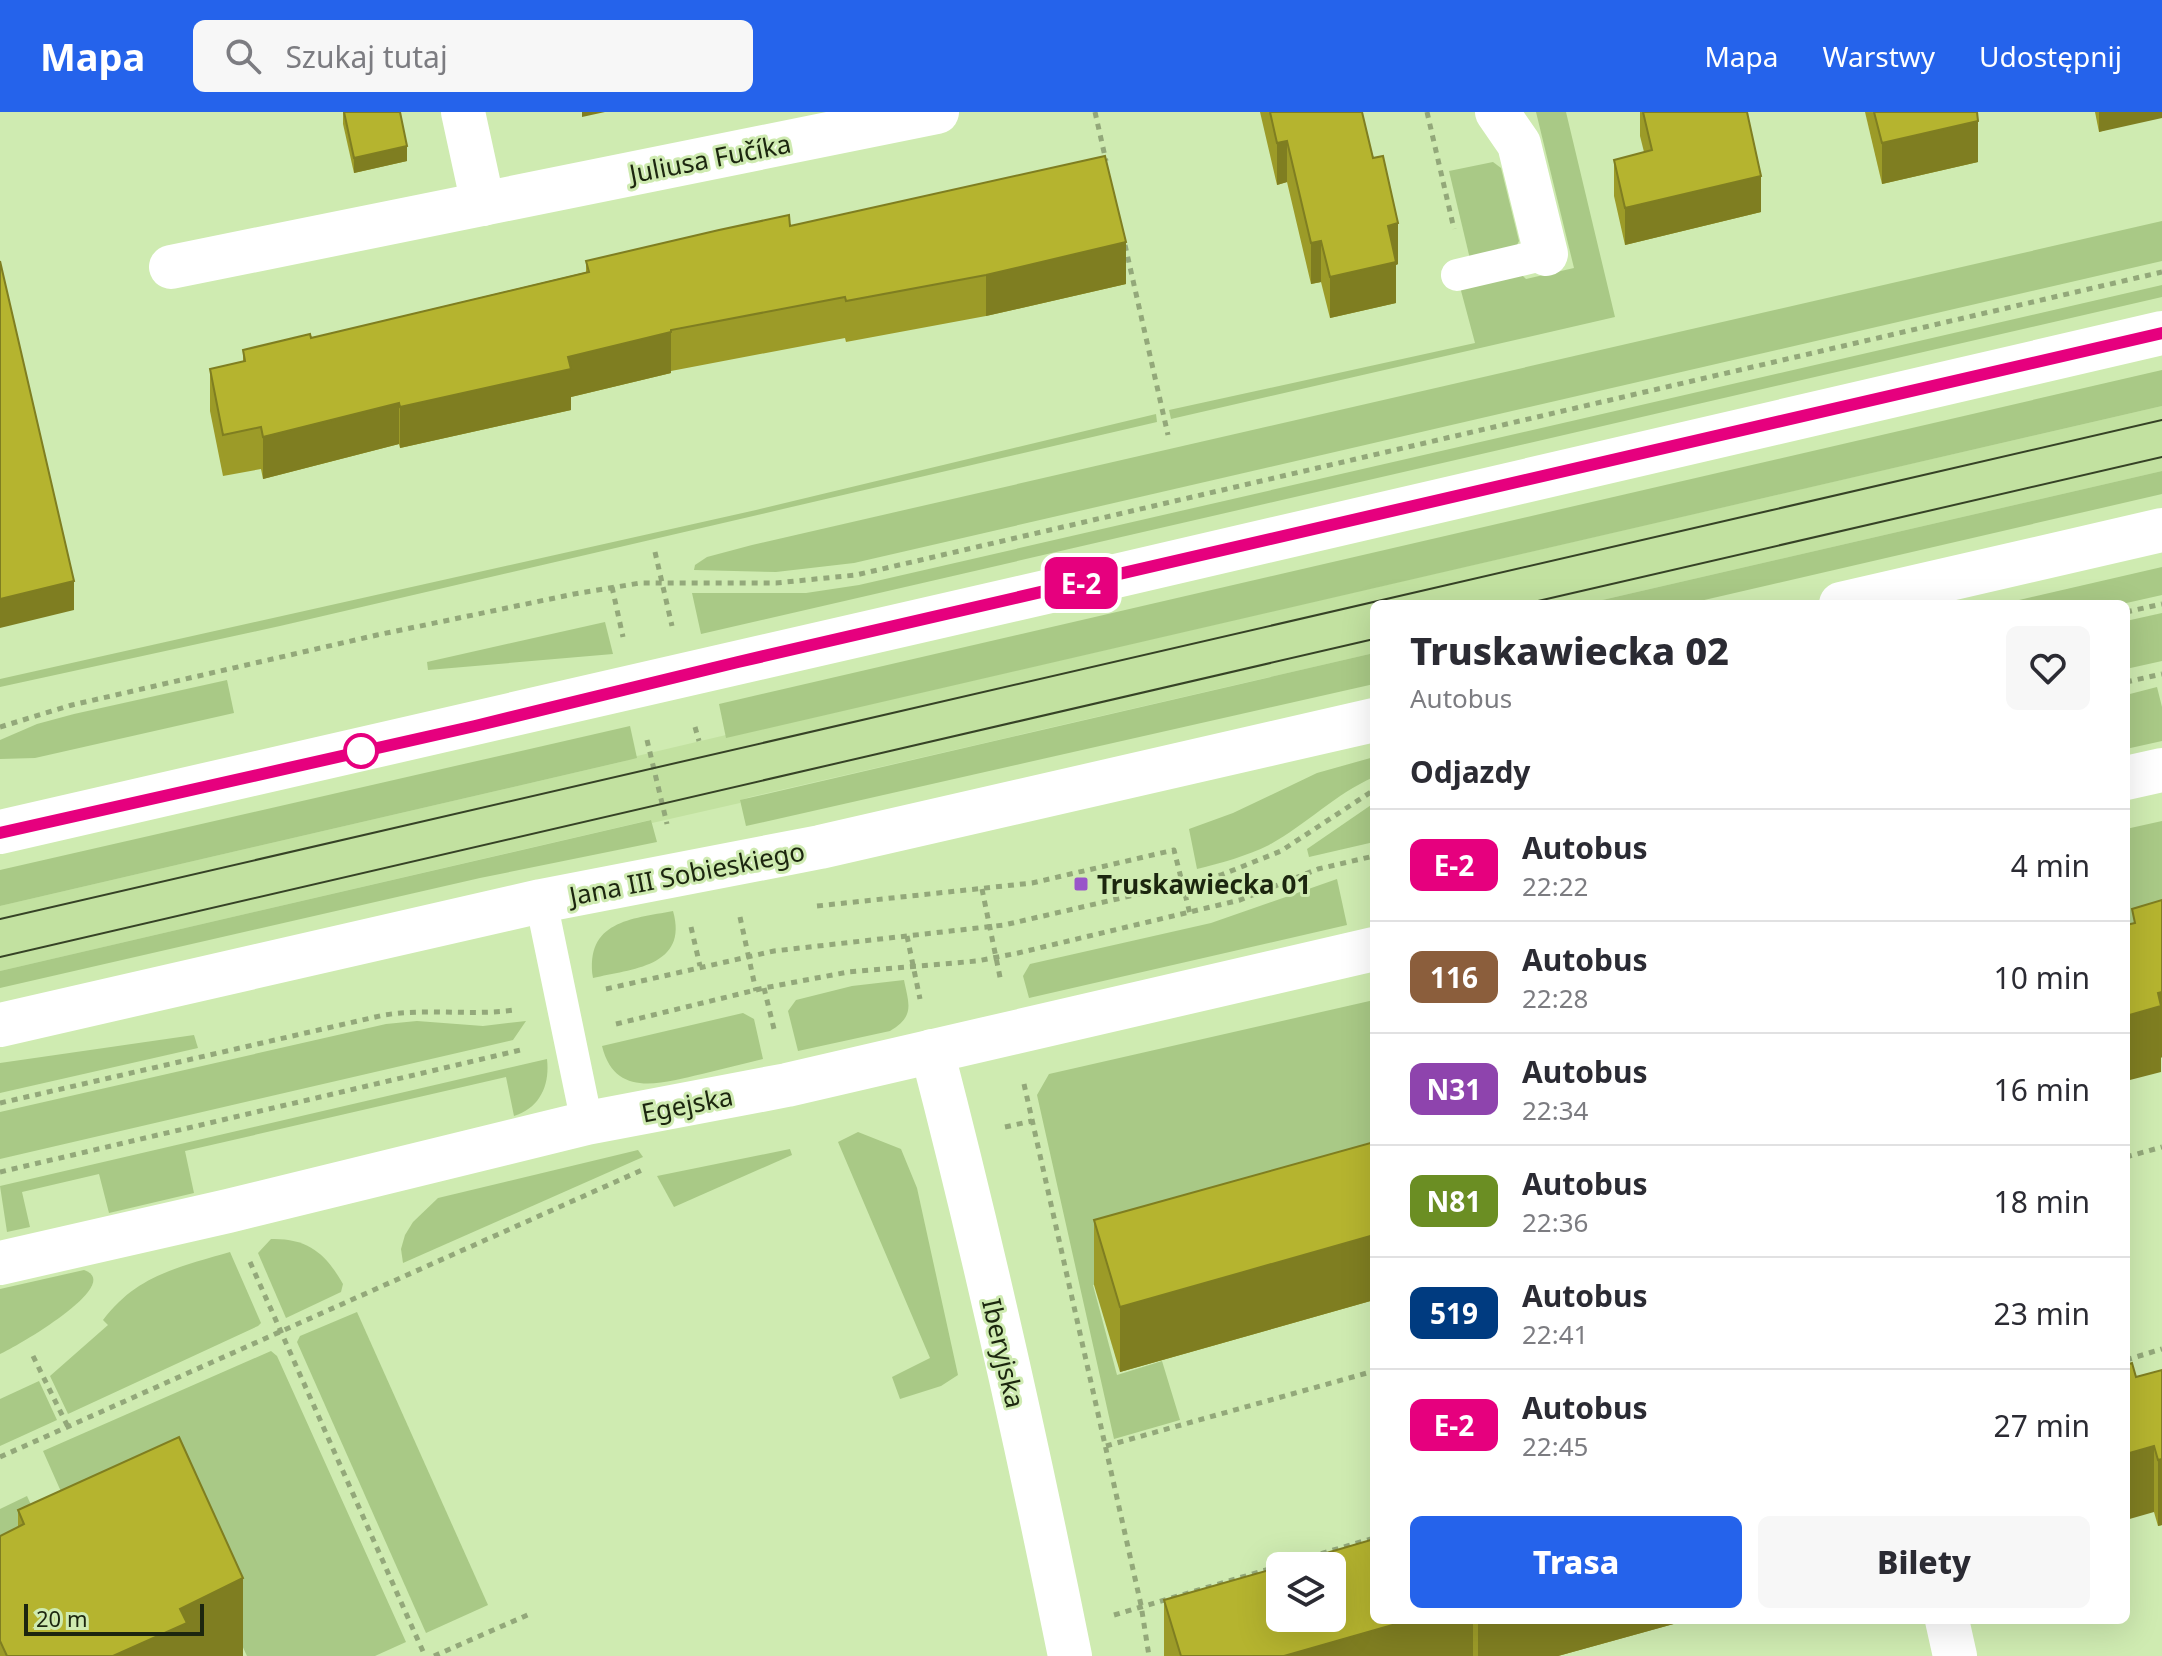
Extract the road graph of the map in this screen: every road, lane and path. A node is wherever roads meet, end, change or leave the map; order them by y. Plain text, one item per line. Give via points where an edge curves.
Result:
1 (463, 112) edge
2 (937, 112) edge
3 (1095, 112) edge
4 (1427, 112) edge
5 (1497, 112) edge
6 (1108, 173) edge
7 (483, 204) junction
8 (1122, 235) edge
9 (1546, 254) joint
10 (171, 267) dead end
11 (2162, 272) edge
12 (1461, 274) joint
13 (2162, 333) edge
14 (1168, 435) dead end
15 (2162, 530) edge
16 (655, 552) dead end
17 (662, 582) junction
18 (612, 587) junction
19 (1858, 600) edge
20 (2162, 604) edge
21 (2130, 611) edge
22 (674, 634) dead end
23 (625, 646) dead end
24 (2162, 674) edge
25 (2130, 681) edge
26 (1370, 721) edge
27 (0, 727) edge
28 (644, 730) dead end
29 (2162, 770) edge
30 (2130, 777) edge
31 (1370, 792) edge
32 (669, 831) dead end
33 (0, 832) edge
34 (1370, 857) edge
35 (1183, 884) junction
36 (982, 889) junction
37 (541, 901) junction
38 (737, 906) dead end
39 (813, 907) dead end
40 (1190, 914) junction
41 (753, 915) dead end
42 (688, 916) dead end
43 (740, 918) junction
44 (989, 927) junction
45 (907, 936) junction
46 (1370, 950) edge
47 (749, 956) junction
48 (996, 957) junction
49 (700, 966) junction
50 (913, 966) junction
51 (764, 988) junction
52 (1002, 988) dead end
53 (604, 989) dead end
54 (756, 991) junction
55 (527, 1008) dead end
56 (0, 1025) edge
57 (612, 1025) dead end
58 (777, 1042) dead end
59 (530, 1047) dead end
60 (932, 1051) junction
61 (1021, 1072) dead end
62 (0, 1103) edge
63 (587, 1123) junction
64 (2162, 1147) edge
65 (2130, 1156) edge
66 (647, 1168) dead end
67 (0, 1172) edge
68 (228, 1211) junction
69 (0, 1263) edge
70 (281, 1332) junction
71 (2162, 1349) edge
72 (33, 1356) dead end
73 (2130, 1359) edge
74 (1370, 1372) edge
75 (68, 1427) junction
76 (1106, 1446) junction
77 (0, 1457) edge
78 (1370, 1539) edge
79 (1141, 1605) junction
80 (532, 1613) dead end
81 (1112, 1616) dead end
82 (1948, 1624) edge
83 (425, 1656) edge
84 (434, 1656) edge
85 (1070, 1656) edge
86 (1149, 1656) edge
87 (1955, 1656) edge

1 - 7 main road
2 - 7 main road, Juliusa Fučíka
3 - 6 path
4 - 12 path
5 - 9 main road via 1519,144
7 - 10 main road, Juliusa Fučíka
8 - 14 path
9 - 12 lane
11 - 17 path via 856,575 776,583
13 - 33 main road
15 - 19 main road
16 - 17 path
17 - 18 path
17 - 22 path
18 - 23 path
18 - 27 path via 87,701
20 - 21 path
24 - 25 path
26 - 37 main road, Jana III Sobieskiego via 820,847
28 - 32 path
29 - 30 main road
31 - 35 path via 1281,851
34 - 40 path via 1318,869
35 - 36 path via 1174,850 1032,883
35 - 40 path
35 - 44 path
36 - 39 path
36 - 44 path
37 - 56 main road, Jana III Sobieskiego
37 - 63 lane
38 - 43 path
40 - 48 path
41 - 43 path
42 - 49 path
43 - 47 path
44 - 45 path
44 - 48 path
45 - 47 path
45 - 50 path
46 - 60 main road, Egejska
47 - 49 path
47 - 54 path
48 - 50 path
48 - 52 path
49 - 53 path
50 - 51 path
50 - 60 path
51 - 54 path
51 - 58 path
54 - 57 path
55 - 62 path via 393,1014
59 - 67 path
60 - 63 main road, Egejska
60 - 85 main road, Iberyjska
61 - 76 path
63 - 68 main road, Egejska
64 - 65 path
66 - 70 path
68 - 69 main road, Egejska
68 - 70 path
70 - 75 path
70 - 83 path
71 - 73 path
72 - 75 path
74 - 76 path
75 - 77 path
76 - 79 path
78 - 79 path
79 - 81 path
79 - 86 path
80 - 84 path
82 - 87 main road

